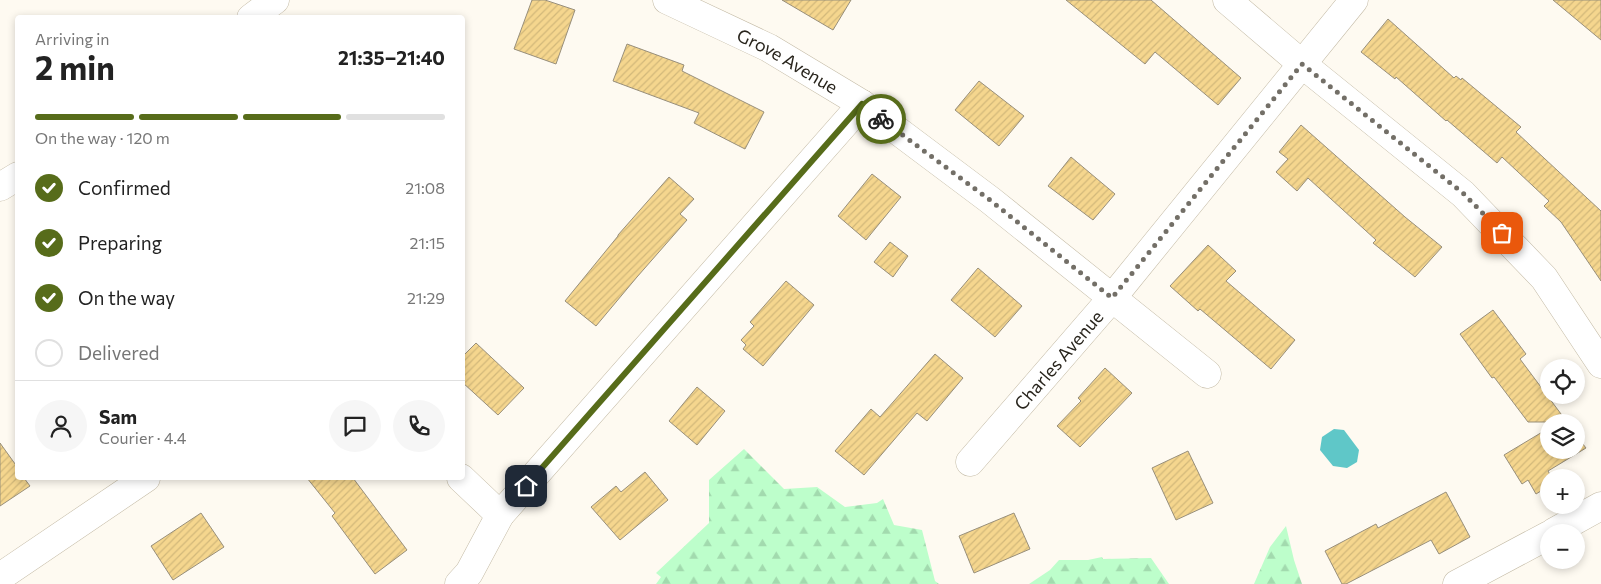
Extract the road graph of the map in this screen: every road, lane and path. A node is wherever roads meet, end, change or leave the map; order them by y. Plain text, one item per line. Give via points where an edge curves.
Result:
1 (275, 0) edge
2 (667, 0) edge
3 (1228, 0) edge
4 (1354, 0) edge
5 (255, 15) edge
6 (1302, 64) junction
7 (862, 104) junction
8 (15, 178) edge
9 (0, 187) edge
10 (1112, 298) junction
11 (1601, 364) edge
12 (1207, 374) dead end
13 (970, 462) dead end
14 (143, 480) edge
15 (463, 480) edge
16 (1601, 506) edge
17 (500, 515) junction
18 (1568, 524) edge
19 (1540, 540) edge
20 (0, 577) edge
21 (458, 584) edge
22 (1457, 584) edge

1 - 5 street
2 - 7 street, Grove Avenue via 769,48
3 - 6 street
4 - 6 street, Charles Avenue
6 - 10 street, Charles Avenue
6 - 11 street via 1464,194 1544,278
7 - 10 street, Grove Avenue via 990,200
7 - 17 street
8 - 9 street
10 - 12 street, Grove Avenue
10 - 13 street, Charles Avenue
14 - 20 street
15 - 17 street
16 - 18 street
17 - 21 street via 469,573
19 - 22 street

